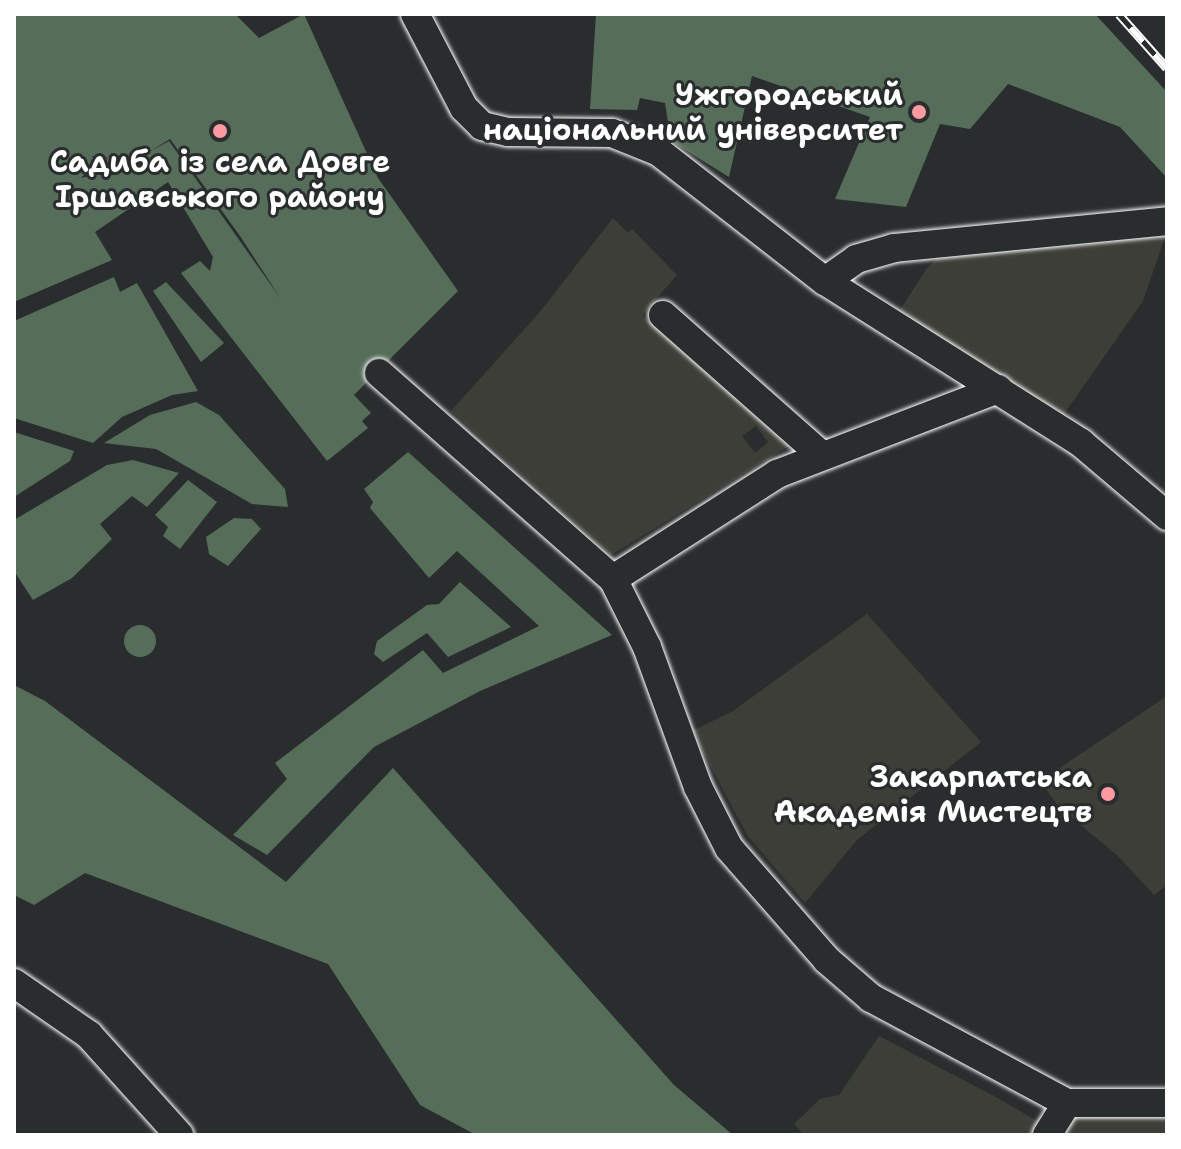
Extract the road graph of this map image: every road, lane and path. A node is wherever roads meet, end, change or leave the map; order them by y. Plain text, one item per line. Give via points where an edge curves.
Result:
1 (415, 14) edge
2 (1167, 221) edge
3 (825, 281) junction
4 (663, 315) dead end
5 (379, 373) dead end
6 (998, 389) junction
7 (819, 453) junction
8 (1167, 516) edge
9 (613, 579) junction
10 (14, 983) edge
11 (1067, 1103) junction
12 (1167, 1103) edge
13 (179, 1135) edge
14 (1047, 1135) edge

1 - 3 street via 464,108 482,126 634,139 659,152
2 - 3 street via 894,248 856,259
3 - 6 street
4 - 7 street
5 - 9 street
6 - 7 street via 929,420
6 - 8 street via 1128,478
7 - 9 street via 738,495
9 - 11 street via 647,647 698,787 729,848 772,903 871,998
10 - 13 street via 89,1035
11 - 12 street
11 - 14 street

